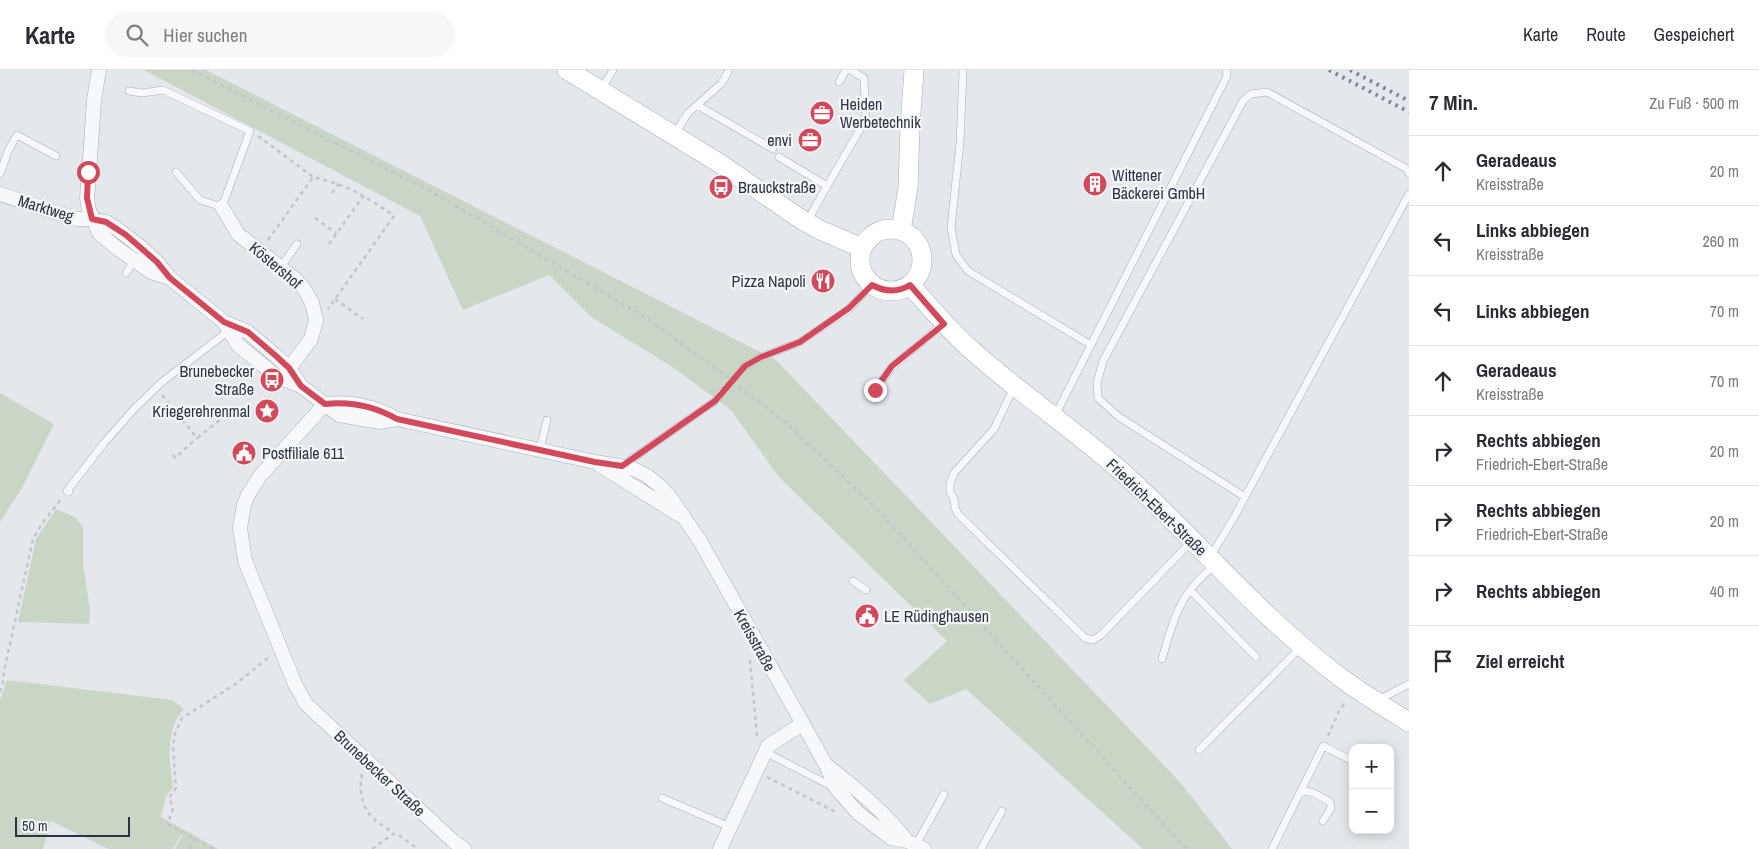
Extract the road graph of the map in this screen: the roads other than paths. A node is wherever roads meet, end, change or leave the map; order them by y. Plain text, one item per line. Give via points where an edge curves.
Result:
1 (99, 70) edge
2 (567, 70) edge
3 (613, 70) edge
4 (846, 70) edge
5 (850, 70) edge
6 (914, 70) edge
7 (963, 70) edge
8 (1226, 70) edge
9 (728, 72) dead end
10 (839, 82) dead end
11 (601, 90) junction
12 (129, 91) dead end
13 (697, 105) junction
14 (674, 135) junction
15 (773, 149) dead end
16 (56, 156) dead end
17 (779, 157) dead end
18 (176, 172) dead end
19 (1409, 173) edge
20 (0, 174) edge
21 (827, 186) junction
22 (0, 194) edge
23 (1409, 194) edge
24 (222, 207) junction
25 (92, 219) junction
26 (807, 222) junction
27 (901, 230) junction
28 (297, 244) dead end
29 (862, 248) junction
30 (134, 261) junction
31 (280, 267) junction
32 (126, 273) dead end
33 (170, 278) junction
34 (872, 285) junction
35 (910, 285) junction
36 (944, 324) junction
37 (231, 326) junction
38 (1091, 345) junction
39 (745, 366) road end
40 (285, 373) junction
41 (1015, 385) junction
42 (875, 390) dead end
43 (722, 392) road end
44 (325, 404) junction
45 (1054, 416) junction
46 (547, 420) dead end
47 (540, 449) junction
48 (619, 471) junction
49 (68, 491) road end
50 (1245, 497) junction
51 (1193, 540) junction
52 (1213, 561) junction
53 (853, 581) dead end
54 (866, 590) dead end
55 (1191, 591) junction
56 (1302, 646) junction
57 (1256, 657) dead end
58 (1162, 659) dead end
59 (1409, 684) edge
60 (1375, 702) junction
61 (1409, 722) edge
62 (802, 724) junction
63 (766, 749) junction
64 (1198, 750) dead end
65 (1349, 759) edge
66 (826, 765) junction
67 (836, 788) junction
68 (944, 794) dead end
69 (1299, 794) junction
70 (662, 798) dead end
71 (1002, 811) dead end
72 (1324, 821) dead end
73 (730, 827) junction
74 (916, 845) edge
75 (455, 846) edge
76 (720, 849) edge
77 (981, 849) edge
78 (1272, 849) edge

1 - 25 street via 87,198
2 - 11 street
3 - 11 lane
4 - 10 lane
5 - 21 lane via 864,78 866,119
6 - 27 street via 908,188
7 - 38 lane via 960,143 951,227 956,255 968,271
8 - 38 lane via 1227,76
9 - 13 lane
11 - 14 street
12 - 24 lane via 163,90 250,131
13 - 14 lane
13 - 15 lane
14 - 26 street
16 - 20 lane via 17,135
17 - 21 lane
18 - 24 lane via 200,200
19 - 50 lane via 1267,92 1251,94 1243,101 1103,361 1097,383 1098,398 1119,417
21 - 26 lane
22 - 25 street, Marktweg via 76,219
23 - 50 lane
24 - 31 street, Köstershof via 238,234
25 - 30 street via 99,233
25 - 33 street via 106,222 126,235
26 - 29 street
27 - 29 street via 880,230 872,234
27 - 35 street via 914,239 921,252 919,274
28 - 31 lane
29 - 34 street via 860,267
30 - 32 lane
30 - 33 street via 151,272
31 - 40 street, Köstershof via 309,295 316,320 311,339
33 - 37 street
34 - 35 street via 880,290 894,291
34 - 39 lane via 849,308 800,342
35 - 36 street, Friedrich-Ebert-Straße
36 - 41 street, Friedrich-Ebert-Straße via 975,354
36 - 42 lane via 892,366
37 - 40 street via 238,345
37 - 49 lane via 135,408
38 - 45 lane
40 - 44 street
41 - 45 street, Friedrich-Ebert-Straße
41 - 51 lane via 994,429 954,472 950,492 958,514 1085,638 1093,640 1100,635
43 - 48 lane via 715,401
44 - 47 street, Kreisstraße via 341,402 378,408 397,419
44 - 75 street, Brunebecker Straße via 260,476 248,495 241,516 241,539 246,561 300,696
45 - 51 street, Friedrich-Ebert-Straße via 1120,470
46 - 47 lane
47 - 48 street, Kreisstraße
48 - 62 street, Kreisstraße via 646,475 670,497 700,541
50 - 52 lane
51 - 52 street, Friedrich-Ebert-Straße
52 - 55 lane
52 - 56 street, Friedrich-Ebert-Straße
53 - 54 lane
55 - 57 lane
55 - 58 lane via 1182,601 1171,626
56 - 60 street, Friedrich-Ebert-Straße
56 - 64 lane
59 - 60 lane
60 - 61 street, Friedrich-Ebert-Straße
62 - 63 street
62 - 66 street, Kreisstraße
63 - 67 lane
63 - 73 street
65 - 69 lane via 1323,746
66 - 67 street, Kreisstraße
66 - 74 street, Kreisstraße
67 - 74 street, Kreisstraße via 858,813 891,838
68 - 74 lane
69 - 72 lane via 1310,791 1330,802 1331,808
69 - 78 lane
70 - 73 lane
71 - 77 lane
73 - 76 street

